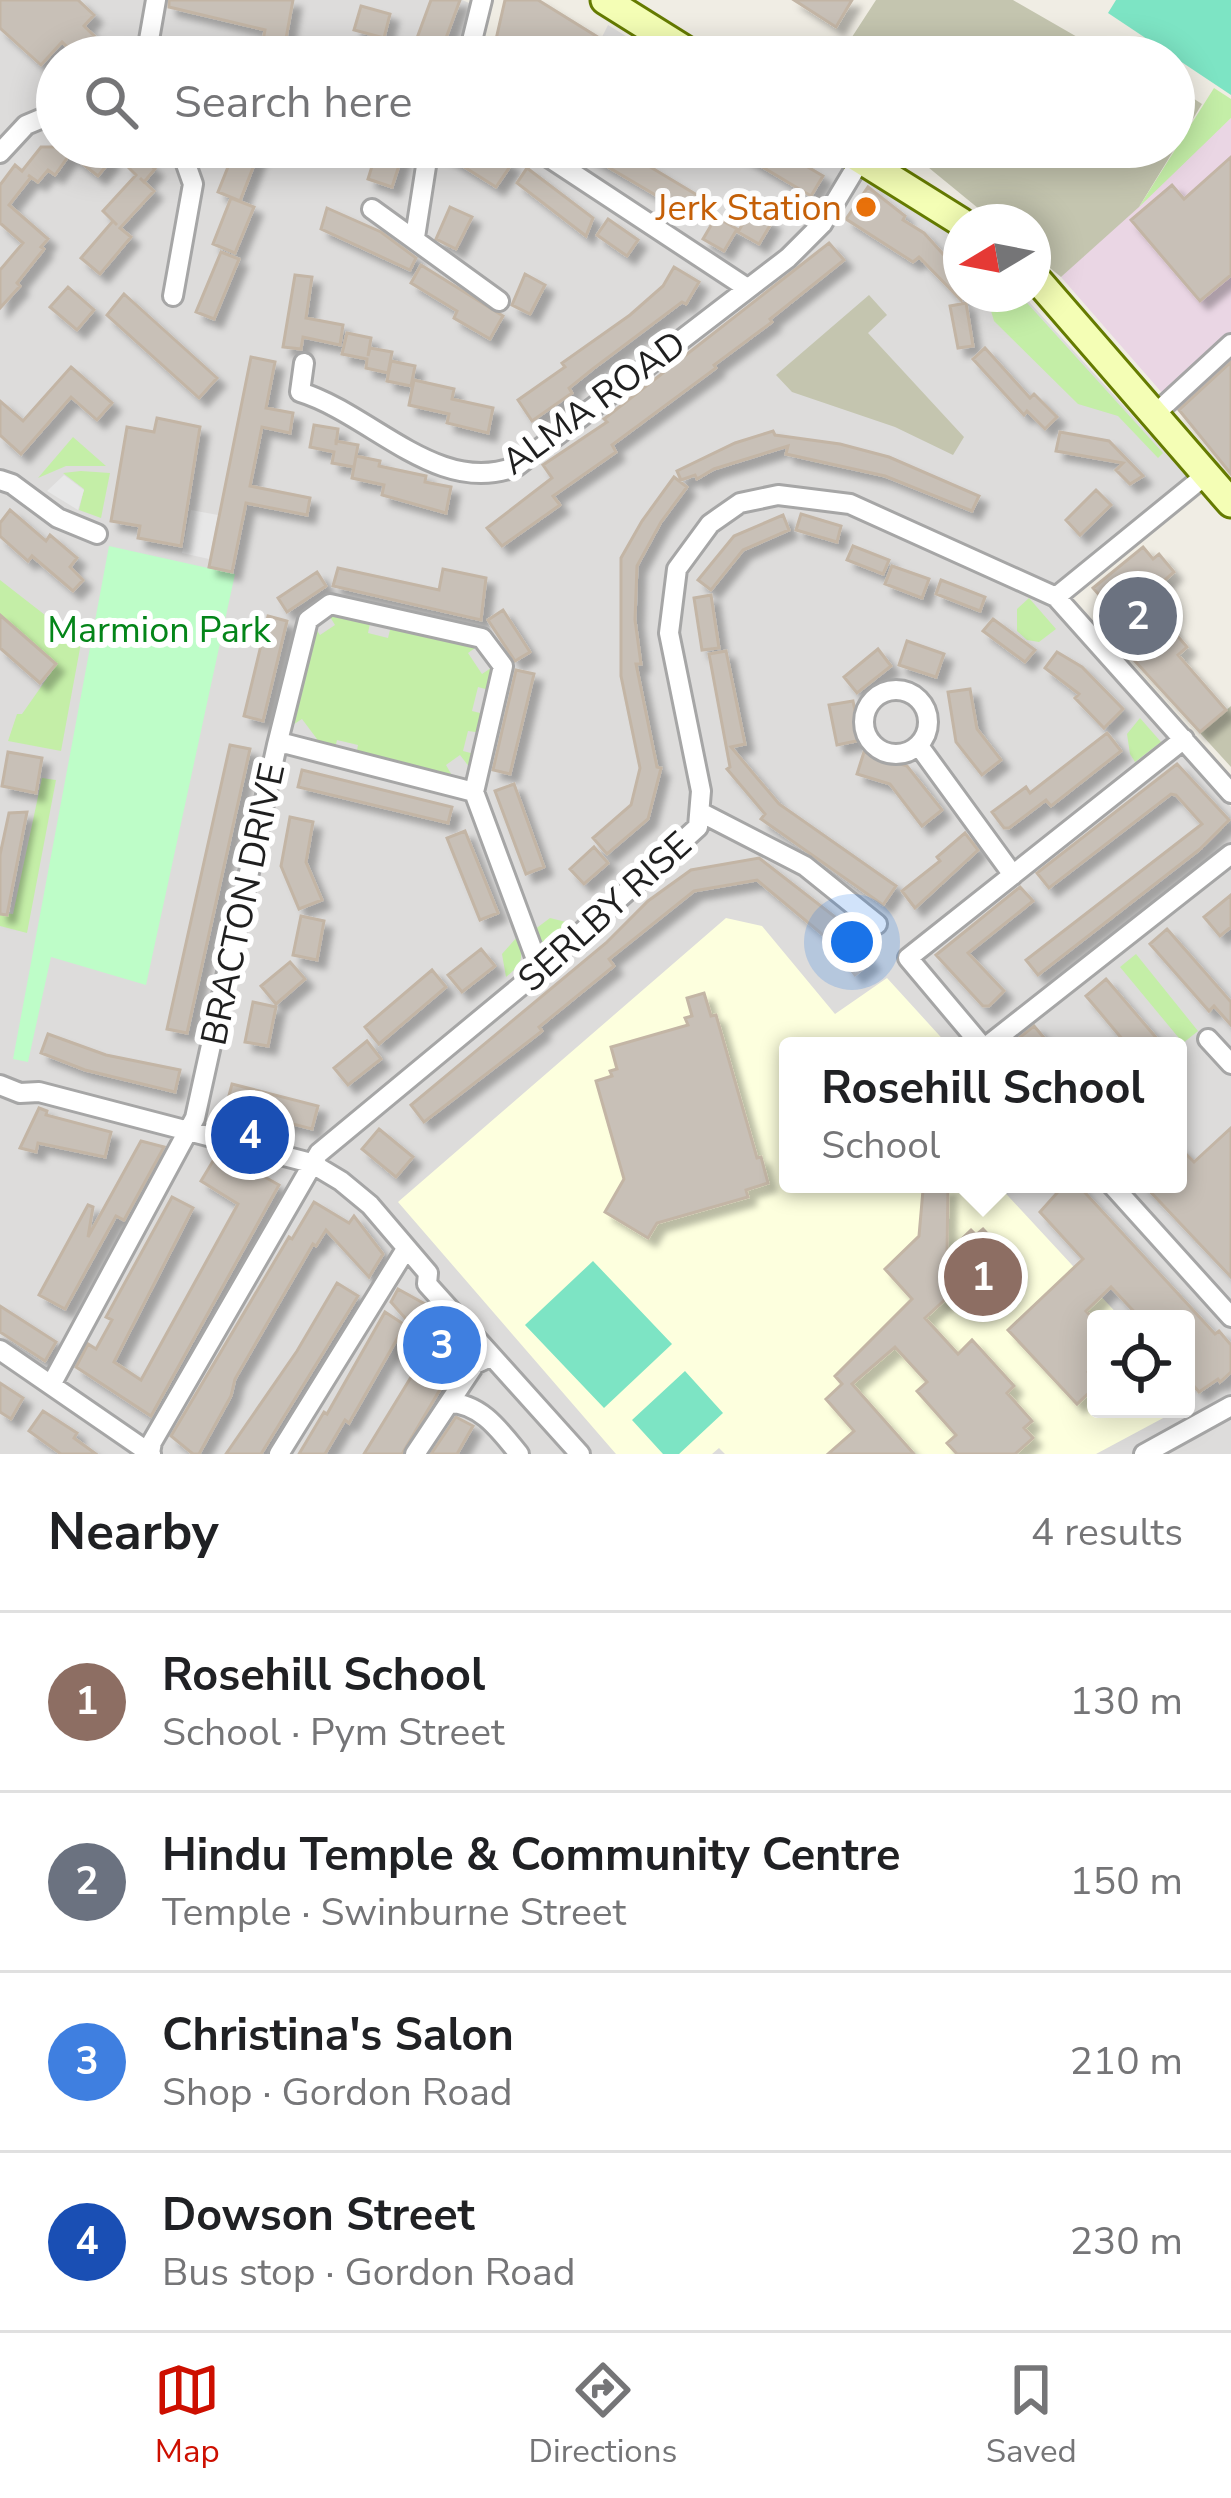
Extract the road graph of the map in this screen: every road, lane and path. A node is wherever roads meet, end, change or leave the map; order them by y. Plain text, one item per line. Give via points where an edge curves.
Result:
1 (156, 0) edge
2 (482, 0) edge
3 (604, 0) edge
4 (150, 36) edge
5 (473, 36) edge
6 (662, 36) edge
7 (36, 121) edge
8 (0, 153) edge
9 (190, 168) edge
10 (426, 168) edge
11 (564, 168) edge
12 (845, 168) edge
13 (875, 168) edge
14 (372, 209) dead end
15 (943, 211) edge
16 (416, 237) junction
17 (747, 288) junction
18 (173, 296) dead end
19 (1051, 296) edge
20 (499, 301) dead end
21 (1231, 344) edge
22 (304, 363) dead end
23 (1155, 414) junction
24 (1207, 474) junction
25 (0, 480) edge
26 (1229, 498) edge
27 (97, 534) dead end
28 (1056, 597) junction
29 (1184, 739) junction
30 (277, 746) junction
31 (919, 746) dead end
32 (473, 792) junction
33 (1231, 793) edge
34 (702, 813) junction
35 (1231, 854) edge
36 (1013, 875) junction
37 (878, 924) dead end
38 (540, 970) junction
39 (976, 1037) edge
40 (996, 1037) edge
41 (1208, 1040) dead end
42 (1231, 1064) edge
43 (0, 1085) edge
44 (187, 1132) junction
45 (310, 1163) junction
46 (1120, 1193) edge
47 (406, 1249) junction
48 (1231, 1318) edge
49 (490, 1357) junction
50 (3, 1359) edge
51 (51, 1385) junction
52 (449, 1403) junction
53 (1231, 1406) edge
54 (150, 1454) edge
55 (279, 1454) edge
56 (415, 1454) edge
57 (519, 1454) edge
58 (580, 1454) edge
59 (1144, 1454) edge

1 - 4 street
2 - 5 street
3 - 6 main road
7 - 8 street
9 - 18 street
10 - 16 street
11 - 17 street
12 - 17 street, ALMA ROAD via 822,224
13 - 15 main road
14 - 16 street
16 - 20 street
17 - 22 street, ALMA ROAD via 517,466 493,476 443,468 300,392
19 - 23 main road
21 - 23 street
23 - 24 main road
24 - 26 main road
24 - 28 street
25 - 27 street
28 - 29 street
28 - 34 street, SERLBY RISE via 850,504 778,495 740,503 710,524 677,569 669,633
29 - 33 street
29 - 36 street
30 - 32 street
30 - 32 street, BRACTON DRIVE via 308,620 330,604 482,638 502,667
30 - 44 street, BRACTON DRIVE
31 - 36 street
32 - 38 street
34 - 37 street via 806,866
34 - 38 street, SERLBY RISE via 680,847
35 - 40 street
36 - 39 street via 908,958
38 - 45 street, SERLBY RISE
41 - 42 street
43 - 44 street
44 - 45 street
44 - 51 street, BRACTON DRIVE
45 - 47 street via 354,1190
45 - 54 street
46 - 48 street
47 - 49 street
47 - 55 street
49 - 52 street via 475,1364
49 - 58 street
50 - 51 street
51 - 54 street
52 - 56 street
52 - 57 street via 491,1420
53 - 59 street

